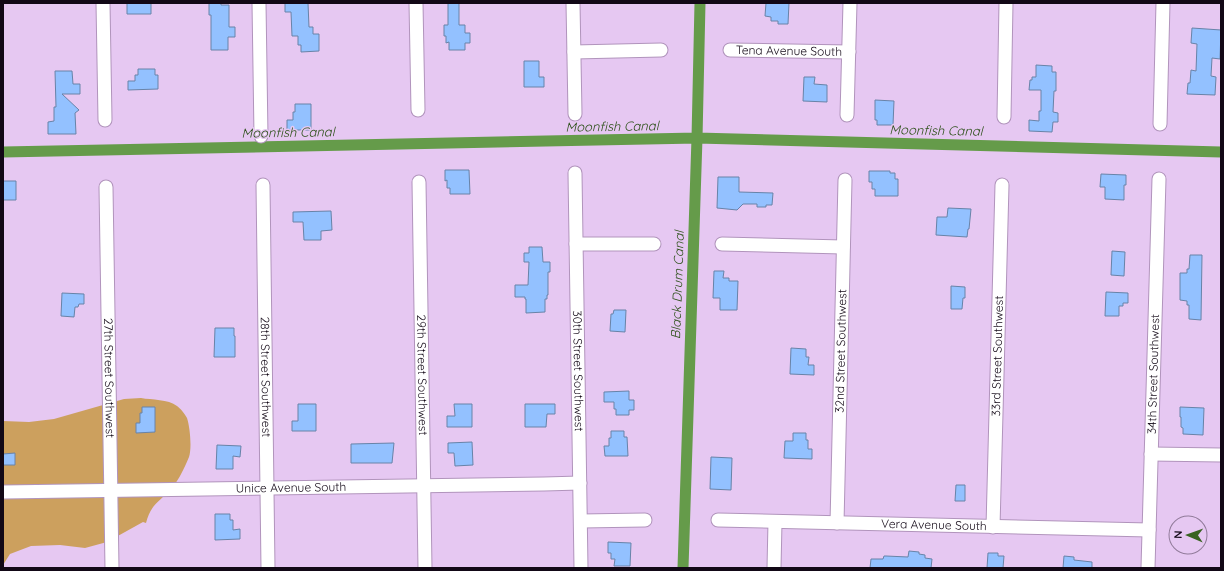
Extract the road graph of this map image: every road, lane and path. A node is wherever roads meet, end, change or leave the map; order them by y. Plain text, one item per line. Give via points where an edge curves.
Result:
1 (103, 3) edge
2 (259, 3) edge
3 (416, 3) edge
4 (573, 3) edge
5 (850, 3) edge
6 (1006, 3) edge
7 (1163, 3) edge
8 (661, 50) dead end
9 (730, 50) dead end
10 (574, 52) junction
11 (849, 52) junction
12 (418, 110) dead end
13 (575, 114) dead end
14 (847, 115) dead end
15 (1004, 117) dead end
16 (105, 120) dead end
17 (1160, 124) dead end
18 (261, 136) dead end
19 (575, 173) dead end
20 (1159, 179) dead end
21 (845, 180) dead end
22 (418, 182) dead end
23 (263, 185) dead end
24 (1002, 185) dead end
25 (106, 187) dead end
26 (576, 244) junction
27 (654, 244) dead end
28 (722, 244) dead end
29 (843, 247) junction
30 (1151, 454) junction
31 (1221, 455) edge
32 (580, 483) junction
33 (424, 486) junction
34 (267, 488) junction
35 (110, 491) junction
36 (3, 492) edge
37 (645, 520) dead end
38 (718, 520) dead end
39 (580, 521) junction
40 (775, 522) junction
41 (837, 523) junction
42 (993, 527) junction
43 (1149, 530) junction
44 (112, 568) edge
45 (268, 568) edge
46 (425, 568) edge
47 (581, 568) edge
48 (774, 568) edge
49 (1148, 568) edge

1 - 16 street
2 - 18 street
3 - 12 street
4 - 10 street
5 - 11 street
6 - 15 street
7 - 17 street
8 - 10 street
9 - 11 street, Tena Avenue South
10 - 13 street
11 - 14 street
19 - 26 street, 30th Street Southwest
20 - 30 street, 34th Street Southwest
21 - 29 street, 32nd Street Southwest
22 - 33 street, 29th Street Southwest
23 - 34 street, 28th Street Southwest
24 - 42 street, 33rd Street Southwest
25 - 35 street, 27th Street Southwest
26 - 27 street
26 - 32 street, 30th Street Southwest
28 - 29 street
29 - 41 street, 32nd Street Southwest
30 - 31 street
30 - 43 street, 34th Street Southwest
32 - 33 street, Unice Avenue South
32 - 39 street, 30th Street Southwest
33 - 34 street, Unice Avenue South
33 - 46 street, 29th Street Southwest
34 - 35 street, Unice Avenue South
34 - 45 street, 28th Street Southwest
35 - 36 street, Unice Avenue South
35 - 44 street, 27th Street Southwest
37 - 39 street
38 - 40 street, Vera Avenue South
39 - 47 street, 30th Street Southwest
40 - 41 street, Vera Avenue South
40 - 48 street
41 - 42 street, Vera Avenue South
42 - 43 street, Vera Avenue South
43 - 49 street, 34th Street Southwest

